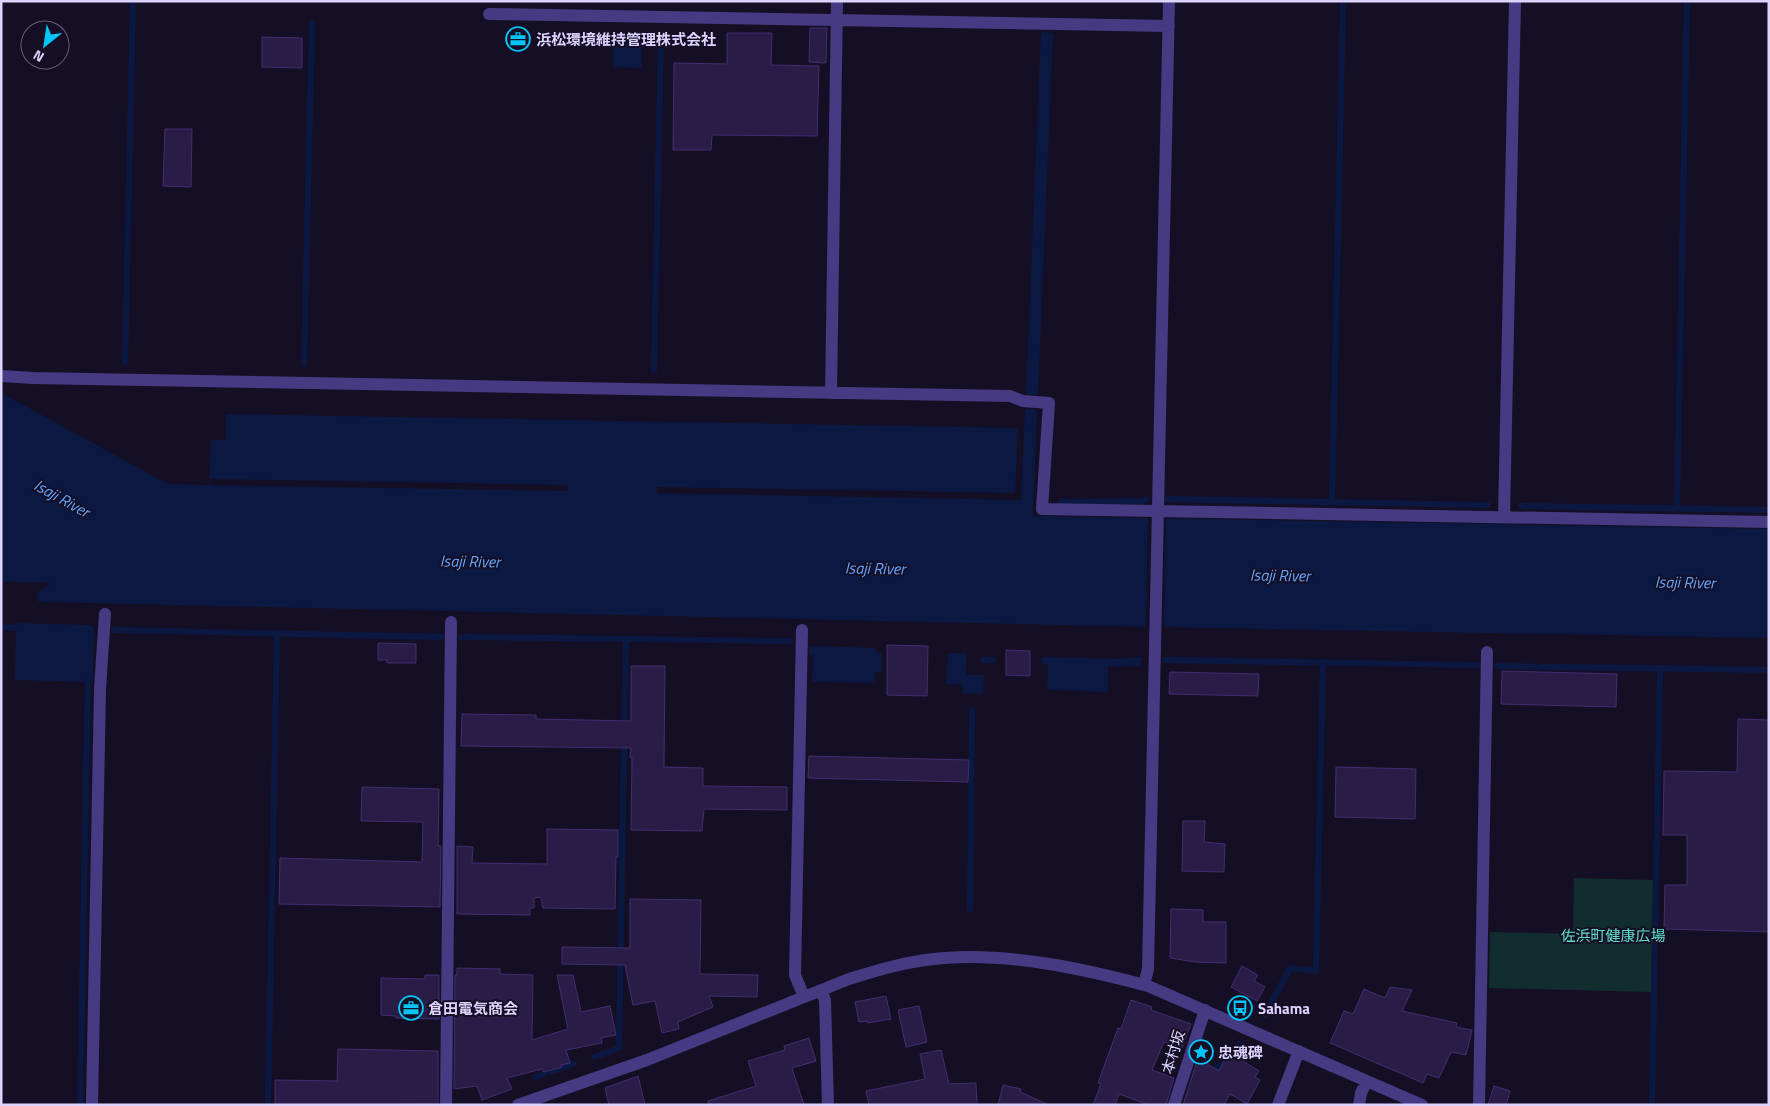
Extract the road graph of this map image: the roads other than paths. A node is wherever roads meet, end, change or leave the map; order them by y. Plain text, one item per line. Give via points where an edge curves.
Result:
1 (837, 1) edge
2 (1169, 1) edge
3 (1515, 1) edge
4 (491, 10) edge
5 (837, 20) junction
6 (1169, 26) junction
7 (1, 376) edge
8 (831, 393) junction
9 (1158, 514) junction
10 (1504, 517) junction
11 (1769, 522) edge
12 (105, 614) dead end
13 (451, 622) dead end
14 (802, 630) dead end
15 (1487, 652) dead end
16 (1144, 985) junction
17 (821, 990) junction
18 (804, 996) junction
19 (1205, 1010) junction
20 (1299, 1051) junction
21 (1367, 1081) junction
22 (92, 1105) edge
23 (446, 1105) edge
24 (518, 1105) edge
25 (828, 1105) edge
26 (1174, 1105) edge
27 (1278, 1105) edge
28 (1359, 1105) edge
29 (1422, 1105) edge
30 (1479, 1105) edge

1 - 5 street
2 - 6 street
3 - 10 street
4 - 5 street
5 - 6 street
5 - 8 street
6 - 9 street
7 - 8 street
8 - 9 street via 1010,396 1022,401 1049,403 1042,509
9 - 10 street
9 - 16 street via 1148,969
10 - 11 street
12 - 22 street via 100,689
13 - 23 street
14 - 18 street via 795,975
15 - 30 street
16 - 17 street via 1043,964 978,957 912,962 880,969
16 - 19 street
17 - 18 street
17 - 25 street via 825,1000
18 - 24 street via 647,1060
19 - 20 street
19 - 26 street, 本村坂
20 - 21 street
20 - 27 street
21 - 28 street
21 - 29 street

